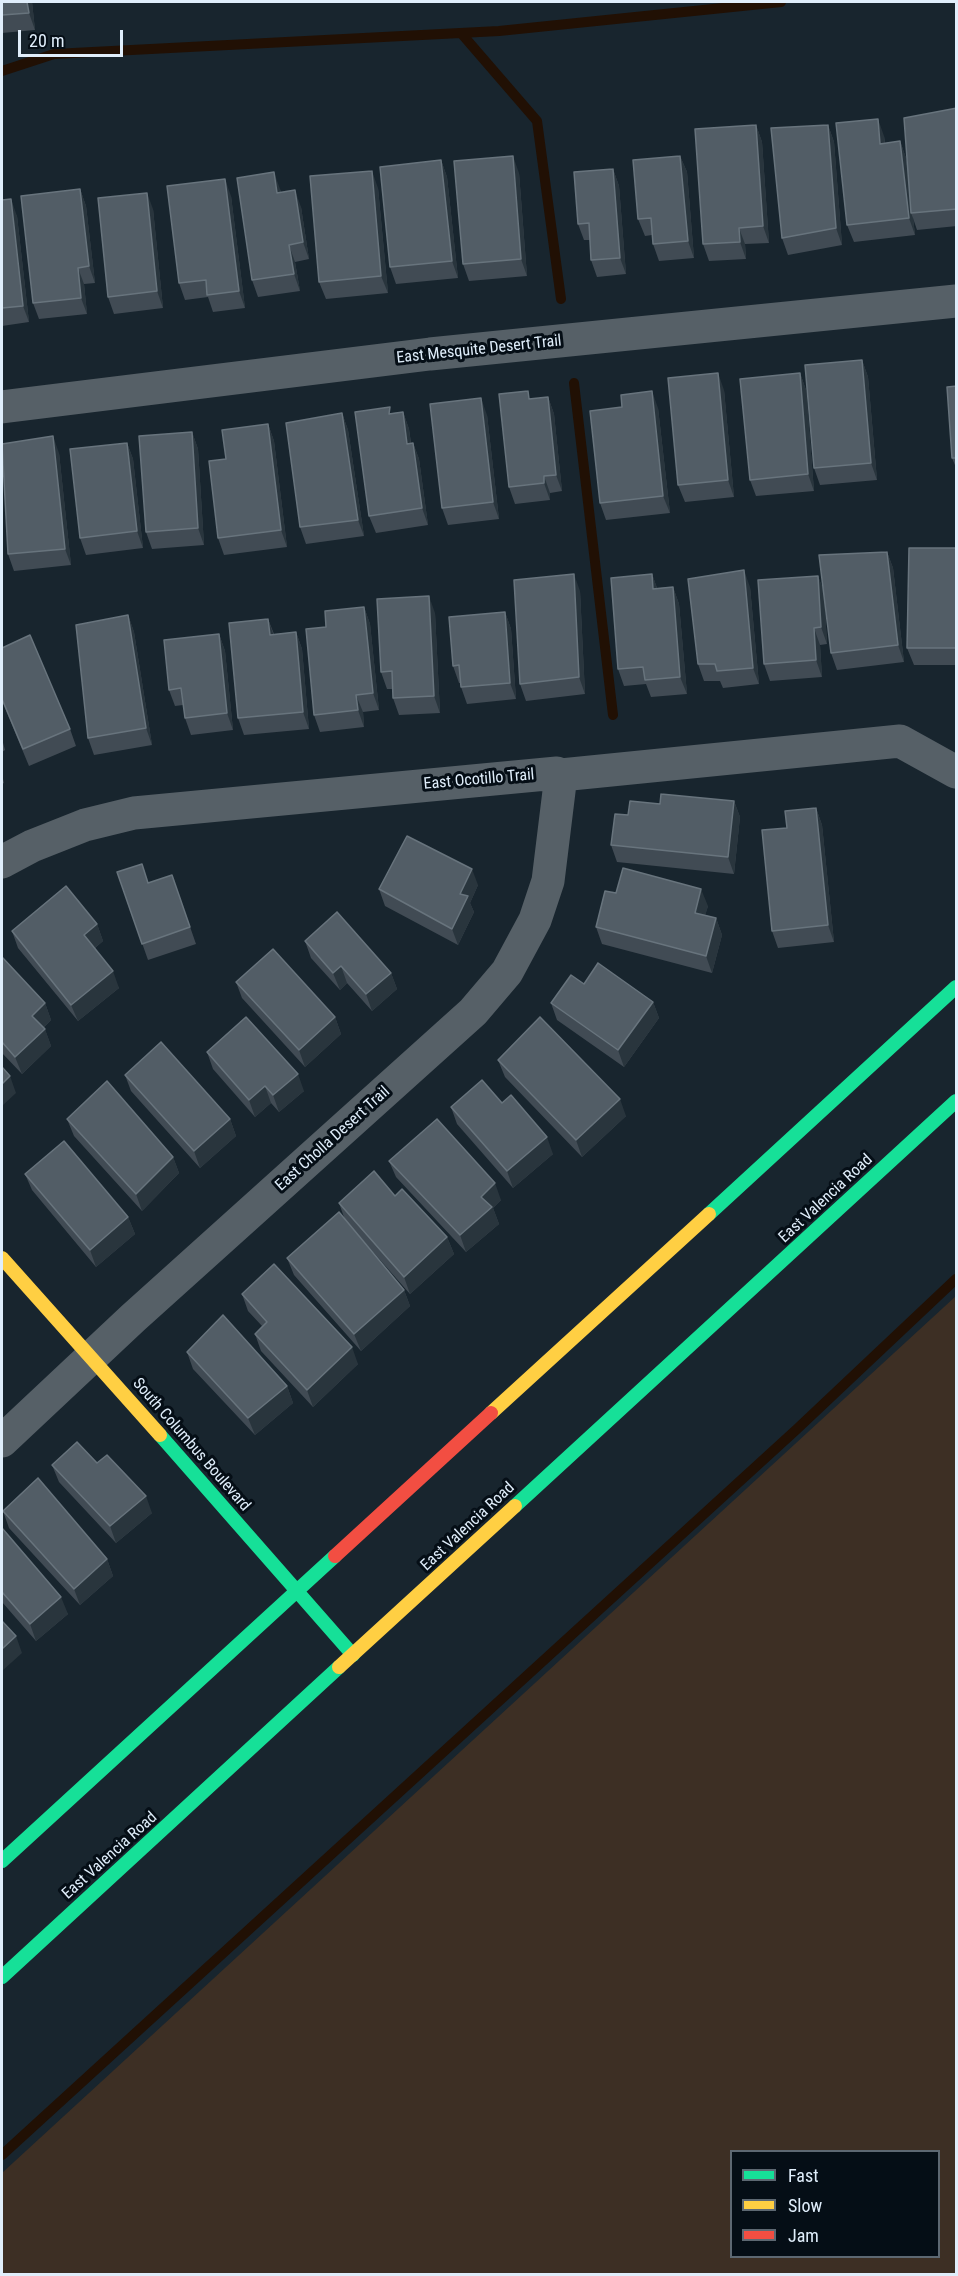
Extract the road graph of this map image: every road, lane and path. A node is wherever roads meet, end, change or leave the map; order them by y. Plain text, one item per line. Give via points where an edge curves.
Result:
1 (957, 301) edge
2 (2, 407) edge
3 (957, 772) edge
4 (561, 775) junction
5 (2, 862) edge
6 (957, 987) edge
7 (957, 1101) edge
8 (2, 1258) edge
9 (92, 1357) junction
10 (2, 1441) edge
11 (297, 1591) junction
12 (353, 1655) junction
13 (2, 1861) edge
14 (2, 1977) edge

1 - 2 street, East Mesquite Desert Trail via 430,354
3 - 4 street, East Ocotillo Trail via 900,741
4 - 5 street, East Ocotillo Trail via 134,813 85,825
4 - 9 street, East Cholla Desert Trail via 548,881 535,920 507,972 473,1012
6 - 11 main road
7 - 12 main road, East Valencia Road
8 - 9 main road, South Columbus Boulevard
9 - 10 street, East Cholla Desert Trail
9 - 11 main road, South Columbus Boulevard
11 - 12 main road, South Columbus Boulevard
11 - 13 main road
12 - 14 main road, East Valencia Road

